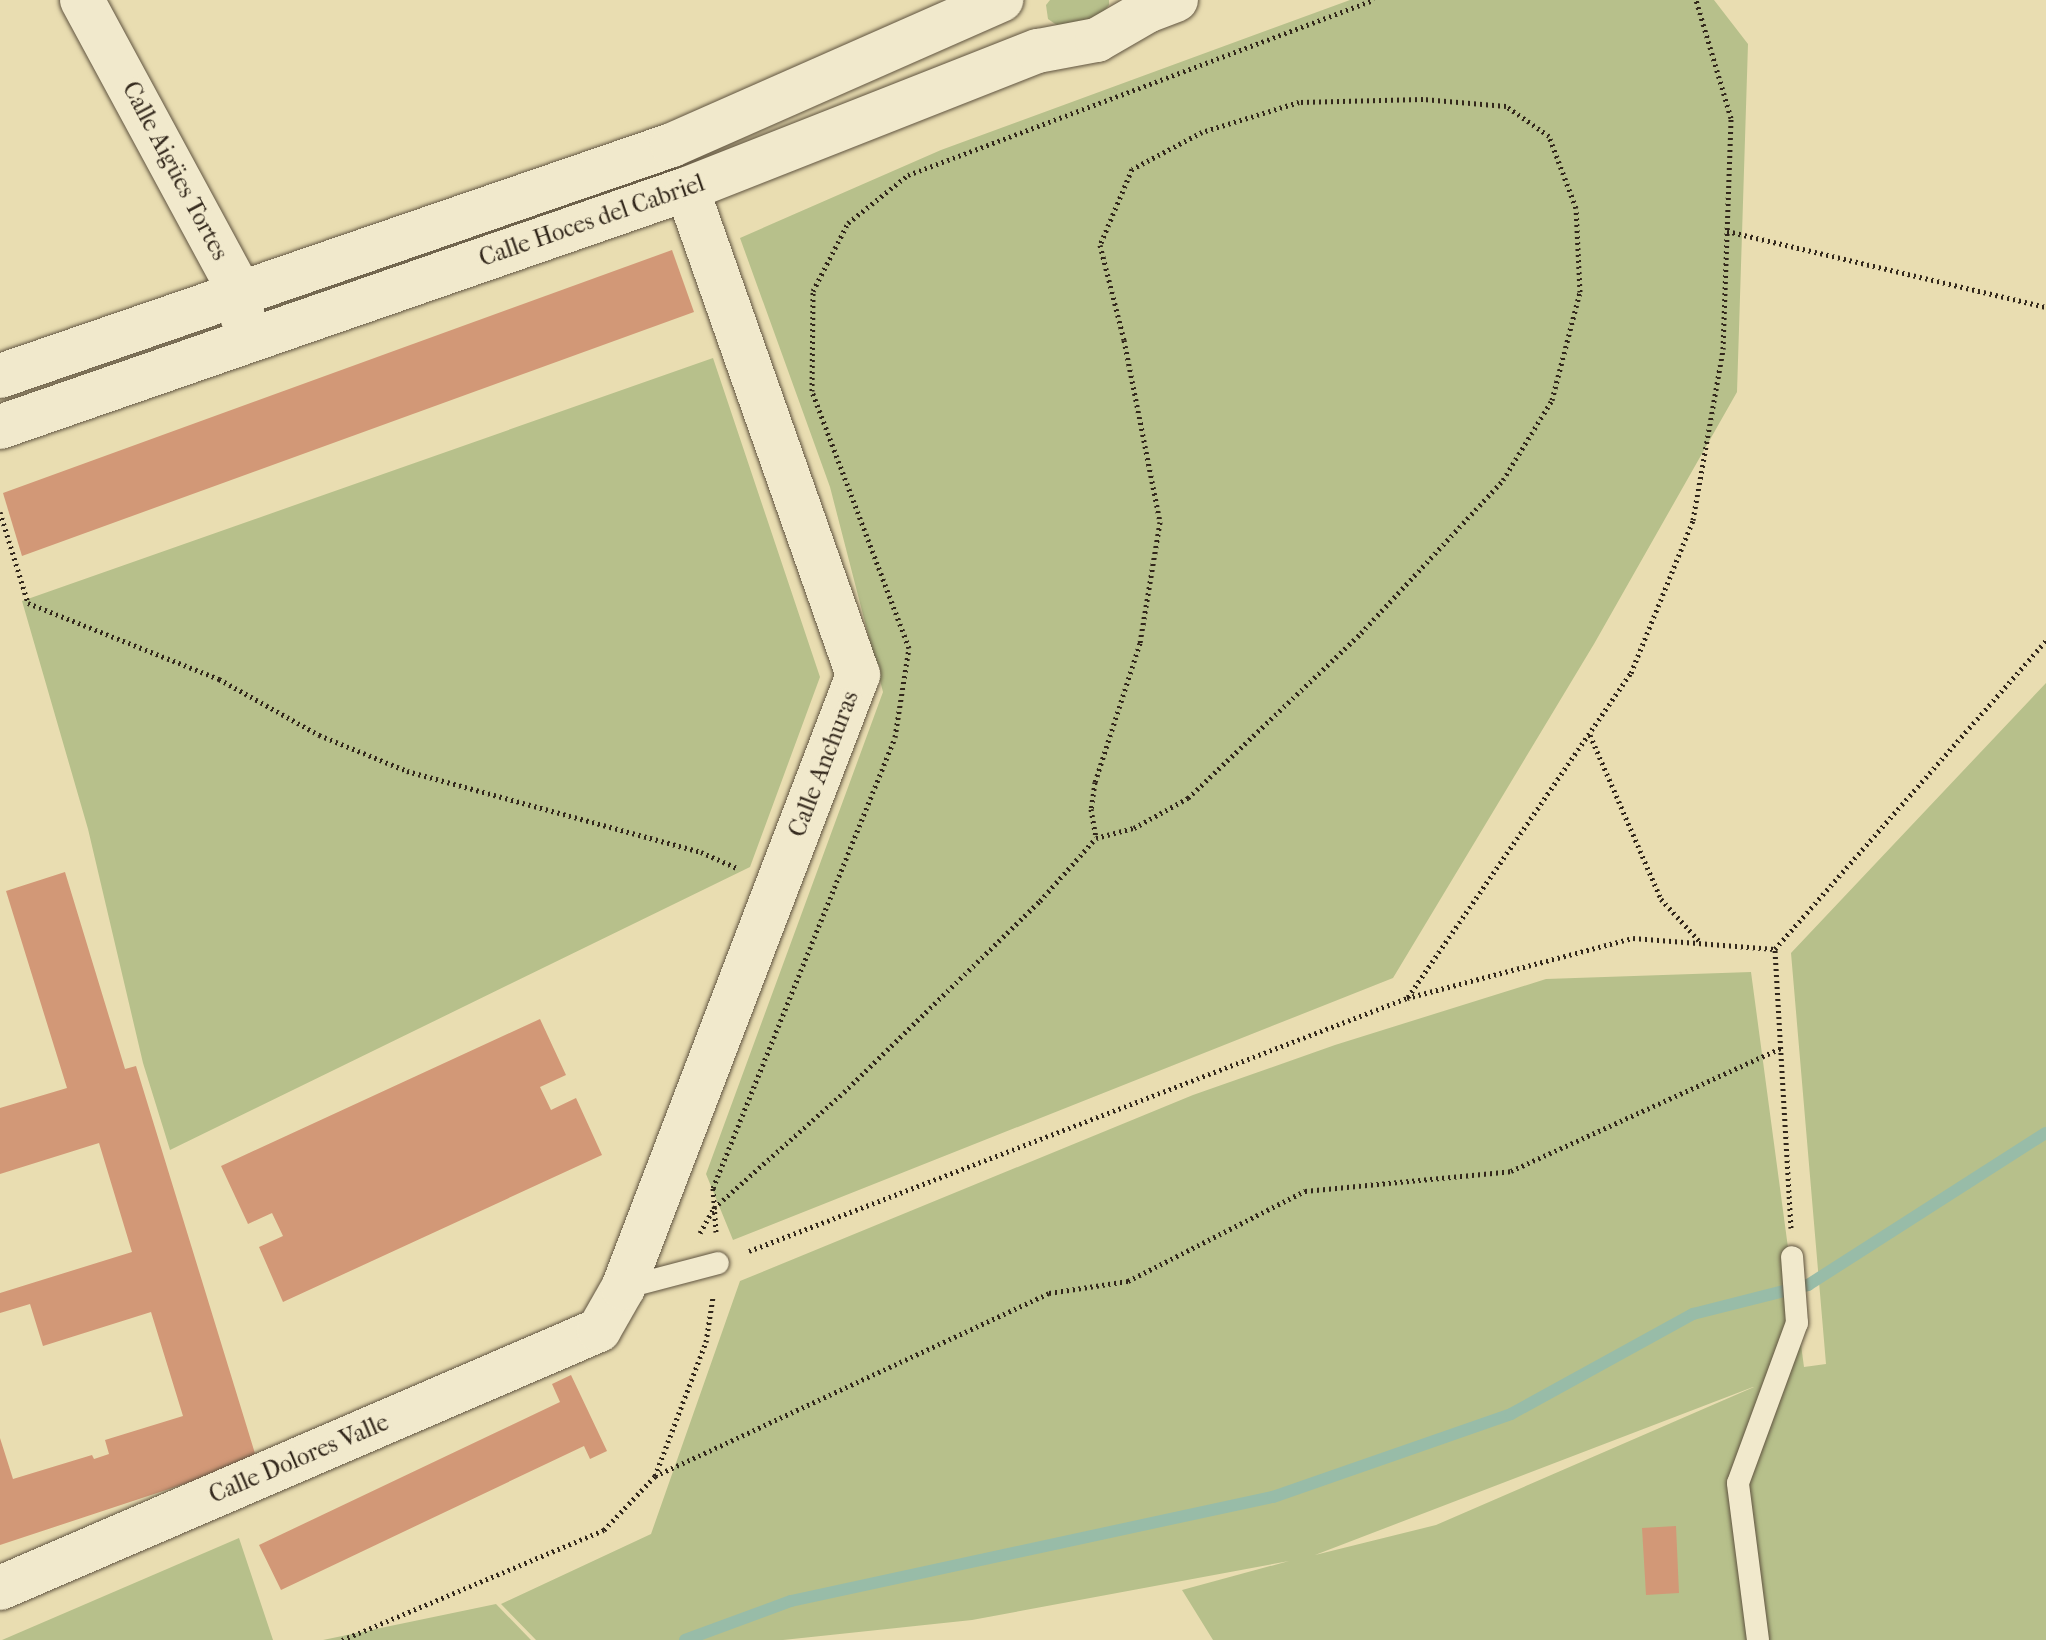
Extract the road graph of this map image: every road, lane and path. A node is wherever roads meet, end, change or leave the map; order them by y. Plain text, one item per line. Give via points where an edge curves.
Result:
1 (82, 0) edge
2 (1001, 0) edge
3 (1015, 0) edge
4 (1374, 0) edge
5 (1696, 0) edge
6 (1157, 4) edge
7 (1038, 51) junction
8 (687, 189) junction
9 (1727, 231) junction
10 (240, 292) junction
11 (2046, 307) edge
12 (232, 346) junction
13 (0, 376) edge
14 (0, 427) edge
15 (0, 512) edge
16 (2046, 640) edge
17 (1589, 734) junction
18 (1096, 838) junction
19 (743, 870) dead end
20 (1701, 943) junction
21 (1775, 949) junction
22 (1407, 998) junction
23 (1781, 1048) junction
24 (714, 1208) junction
25 (1792, 1257) joint
26 (718, 1263) junction
27 (678, 1273) junction
28 (623, 1288) junction
29 (599, 1330) joint
30 (655, 1476) junction
31 (0, 1588) edge
32 (342, 1640) edge
33 (1758, 1640) edge

1 - 10 street, Calle Aigües Tortes
2 - 10 street, Calle Hoces del Cabriel via 672,145
3 - 7 street
4 - 24 path via 908,175 848,223 813,291 812,391 909,648 895,737 713,1188
5 - 9 path via 1731,118
6 - 7 street, Calle Hoces del Cabriel via 1097,40
7 - 8 street, Calle Hoces del Cabriel
8 - 12 street, Calle Hoces del Cabriel
8 - 28 street, Calle Anchuras via 858,675
9 - 11 path
9 - 17 path via 1723,349 1693,520 1631,673
10 - 12 street, Calle Aigües Tortes via 245,311
10 - 13 street, Calle Hoces del Cabriel
12 - 14 street, Calle Hoces del Cabriel
15 - 19 path via 28,603 219,679 319,735 407,771 701,852
16 - 21 path
17 - 20 path via 1661,899
17 - 22 path
18 - 18 path via 1091,809 1095,782 1140,643 1160,522 1100,245 1132,169 1202,132 1299,102 1423,99 1506,106 1549,136 1576,208 1580,292 1552,400 1503,480 1361,633 1188,798 1134,828
18 - 24 path via 1040,901 844,1092
20 - 21 path
20 - 22 path via 1633,938
21 - 23 path
22 - 26 path
23 - 25 path
23 - 30 path via 1511,1171 1305,1191 1128,1281 1049,1293
24 - 26 path
24 - 27 path
25 - 33 lane via 1797,1323 1738,1483
26 - 27 lane
26 - 30 path via 706,1342
27 - 28 lane
28 - 29 street, Calle Anchuras
29 - 31 street, Calle Dolores Valle
30 - 32 path via 604,1530

